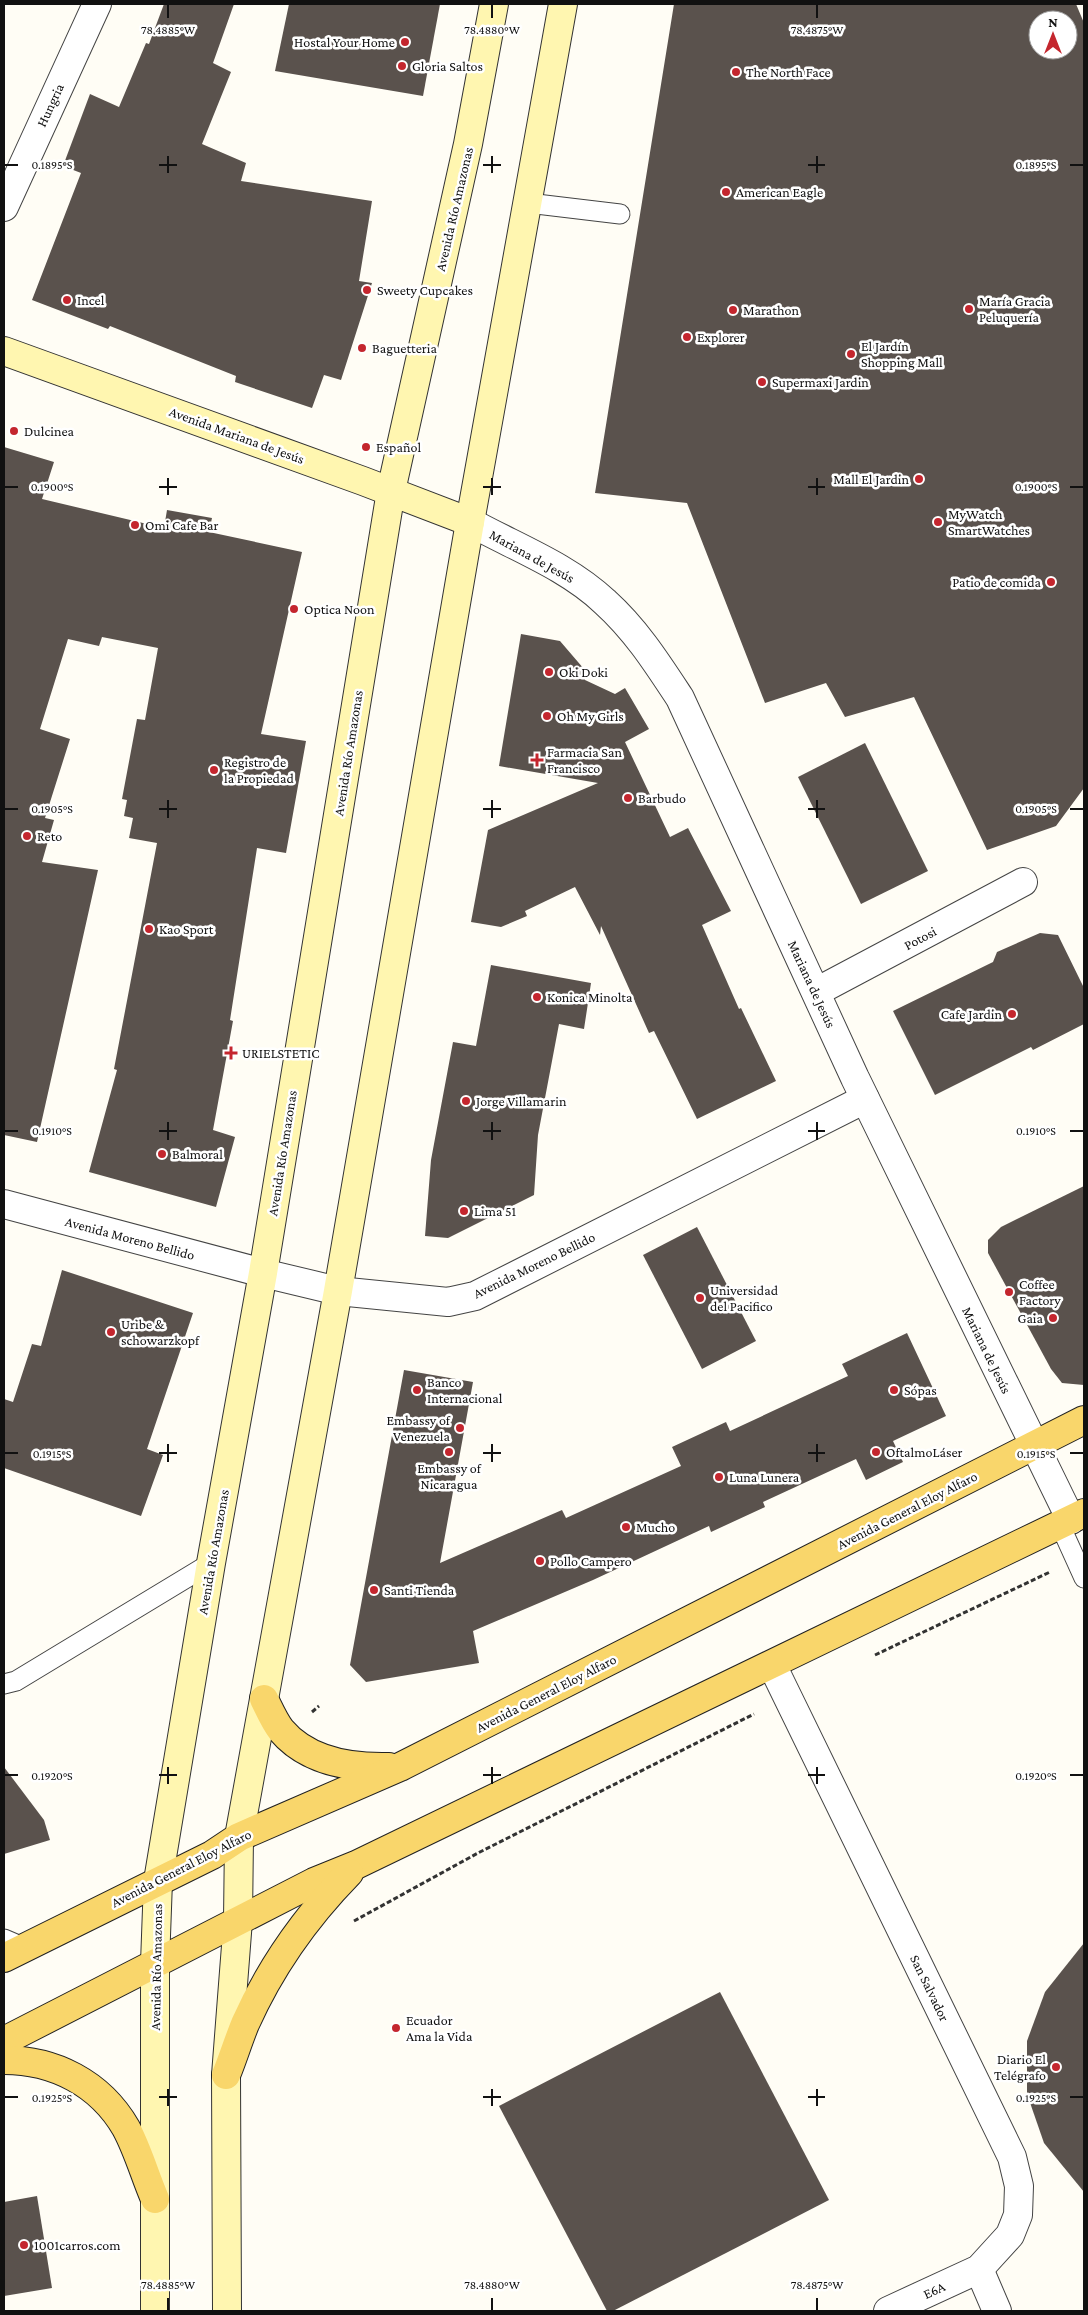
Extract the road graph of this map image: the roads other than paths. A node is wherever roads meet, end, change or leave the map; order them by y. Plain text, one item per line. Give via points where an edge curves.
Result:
1 (97, 4) edge
2 (494, 4) edge
3 (564, 4) edge
4 (528, 203) junction
5 (4, 207) edge
6 (620, 214) dead end
7 (4, 351) edge
8 (391, 491) junction
9 (470, 522) junction
10 (1023, 882) dead end
11 (816, 992) junction
12 (865, 1099) junction
13 (4, 1204) edge
14 (263, 1273) junction
15 (338, 1291) junction
16 (1084, 1420) edge
17 (1034, 1447) junction
18 (1072, 1519) edge
19 (211, 1563) junction
20 (1084, 1578) edge
21 (772, 1665) junction
22 (4, 1684) edge
23 (264, 1699) junction
24 (400, 1767) junction
25 (239, 1837) junction
26 (356, 1866) junction
27 (158, 1881) junction
28 (238, 1920) junction
29 (11, 1948) edge
30 (155, 1963) junction
31 (4, 2041) edge
32 (4, 2060) edge
33 (226, 2075) junction
34 (155, 2199) junction
35 (979, 2269) junction
36 (155, 2311) edge
37 (227, 2311) edge
38 (888, 2311) edge
39 (997, 2311) edge

1 - 5 street, Hungria
2 - 8 main road, Avenida Río Amazonas via 468,144
3 - 4 main road
4 - 6 lane
4 - 9 main road
7 - 8 main road, Avenida Mariana de Jesús
8 - 9 main road, Avenida Mariana de Jesús
8 - 14 main road, Avenida Río Amazonas
9 - 11 street, Mariana de Jesús via 561,569 604,601 645,643 680,698
9 - 15 main road
10 - 11 street, Potosi
11 - 12 street, Mariana de Jesús
12 - 15 street, Avenida Moreno Bellido via 475,1296 448,1302
12 - 17 street, Mariana de Jesús
13 - 14 street, Avenida Moreno Bellido
14 - 15 street, Avenida Moreno Bellido
14 - 19 main road, Avenida Río Amazonas
15 - 23 main road
16 - 17 main road, Avenida General Eloy Alfaro
17 - 18 street, Mariana de Jesús
17 - 24 main road, Avenida General Eloy Alfaro
18 - 20 lane via 1076,1560
18 - 21 main road
19 - 22 lane via 16,1681
19 - 27 main road, Avenida Río Amazonas
21 - 26 main road
21 - 35 street, San Salvador via 1012,2157 1019,2186 1018,2215 1010,2235
23 - 24 main road via 281,1730 299,1747 346,1766
23 - 25 main road
24 - 25 main road, Avenida General Eloy Alfaro
25 - 27 main road, Avenida General Eloy Alfaro via 212,1855
25 - 28 main road
26 - 28 main road via 314,1882
26 - 33 main road via 318,1904 277,1965 244,2027
27 - 29 main road, Avenida General Eloy Alfaro
27 - 30 main road, Avenida Río Amazonas
28 - 30 main road
28 - 33 main road
30 - 31 main road
30 - 34 main road, Avenida Río Amazonas
32 - 34 main road via 52,2067 91,2088 115,2112 126,2129
33 - 37 main road
34 - 36 main road, Avenida Río Amazonas
35 - 38 street, E6A
35 - 39 street

